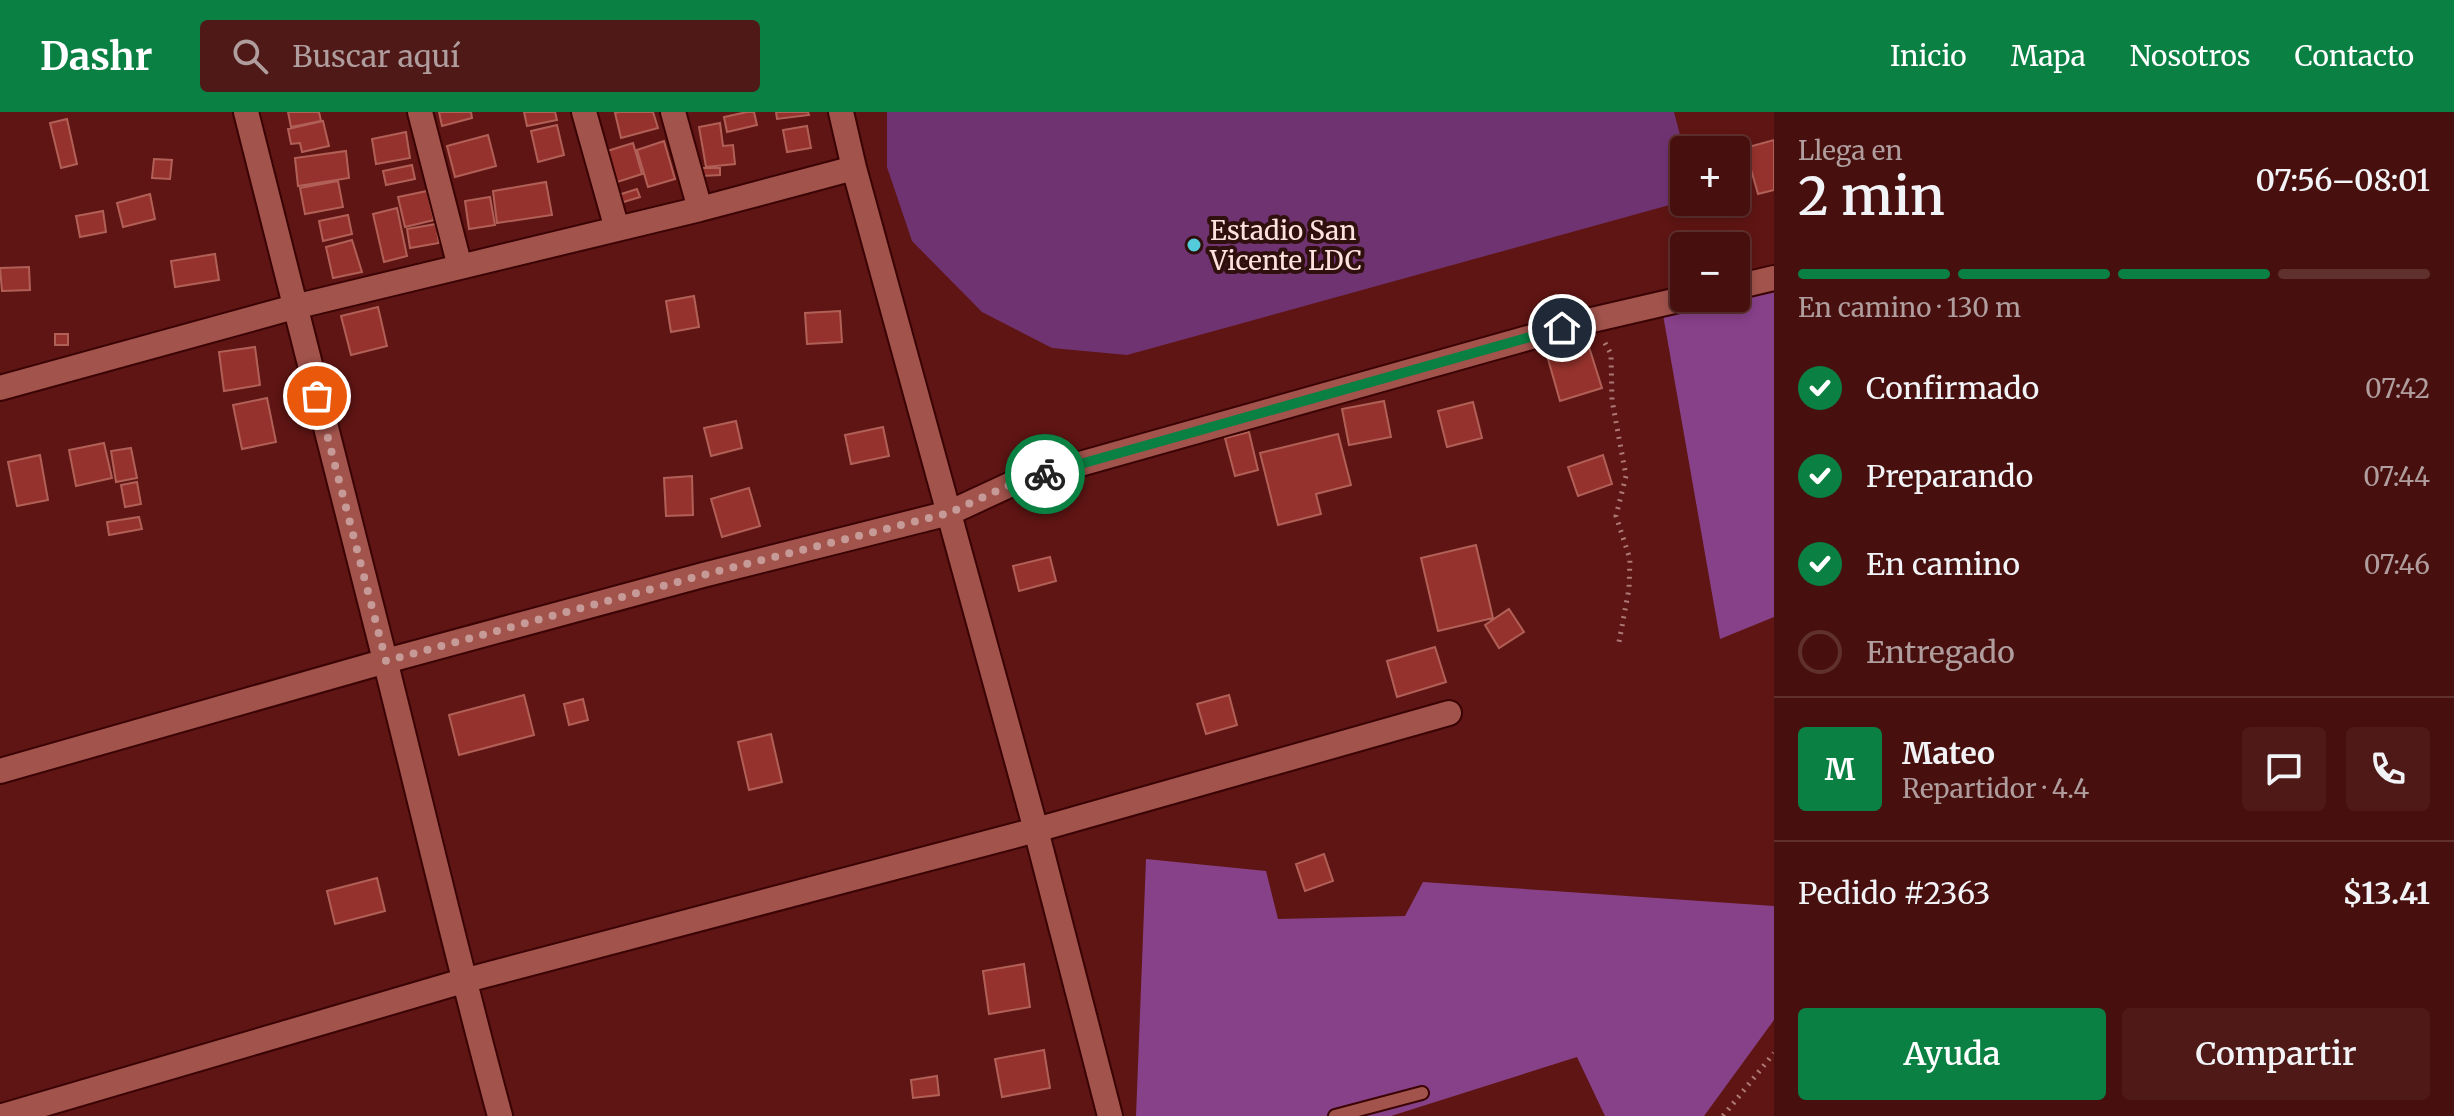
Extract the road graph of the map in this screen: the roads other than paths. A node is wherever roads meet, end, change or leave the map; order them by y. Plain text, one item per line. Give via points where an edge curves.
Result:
1 (246, 112) edge
2 (420, 112) edge
3 (584, 112) edge
4 (673, 112) edge
5 (841, 112) edge
6 (854, 168) junction
7 (700, 209) junction
8 (617, 229) junction
9 (460, 267) junction
10 (1774, 278) edge
11 (1750, 284) edge
12 (1670, 302) edge
13 (294, 307) junction
14 (0, 388) edge
15 (949, 513) junction
16 (386, 661) junction
17 (1449, 713) dead end
18 (0, 771) edge
19 (1036, 830) junction
20 (463, 981) junction
21 (1422, 1093) dead end
22 (3, 1116) edge
23 (500, 1116) edge
24 (1110, 1116) edge
25 (1335, 1116) edge

1 - 13 street
2 - 9 street
3 - 8 street
4 - 7 street
5 - 6 street
6 - 7 street
6 - 15 street
7 - 8 street
8 - 9 street
9 - 13 street
10 - 11 street
12 - 15 street via 1016,482
13 - 14 street
13 - 16 street
15 - 16 street
15 - 19 street
16 - 18 street
16 - 20 street
17 - 19 street
19 - 20 street
19 - 24 street
20 - 22 street
20 - 23 street
21 - 25 lane

